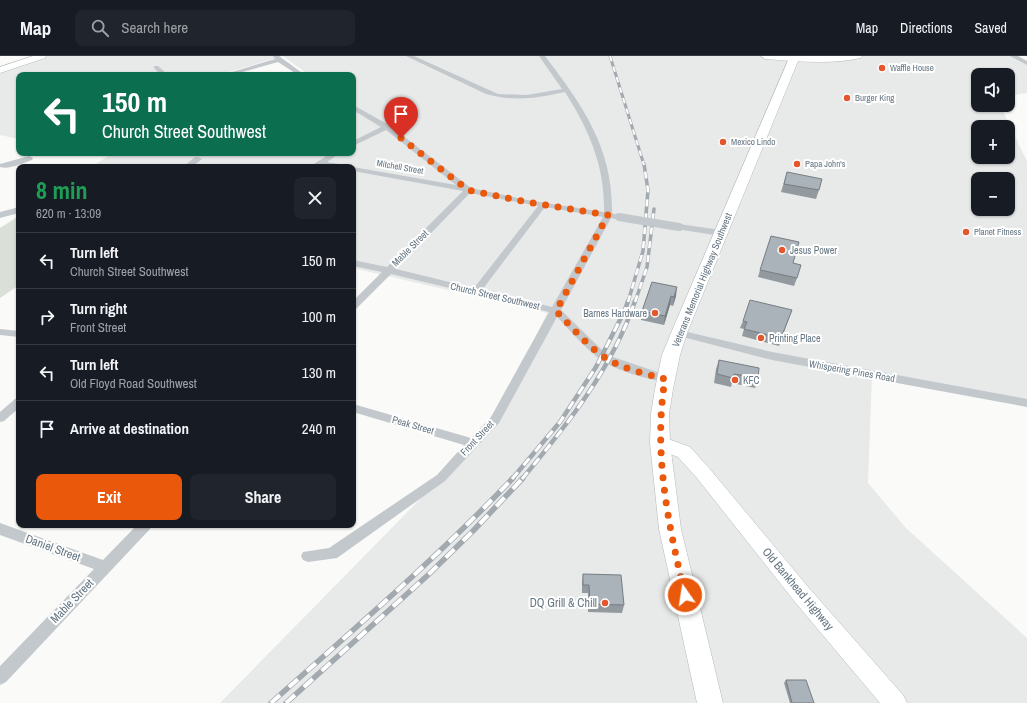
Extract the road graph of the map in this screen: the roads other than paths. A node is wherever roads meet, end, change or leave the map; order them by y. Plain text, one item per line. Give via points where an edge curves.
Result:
1 (42, 56) edge
2 (409, 56) edge
3 (542, 56) edge
4 (765, 56) edge
5 (858, 56) edge
6 (1013, 56) edge
7 (277, 58) edge
8 (794, 58) edge
9 (1027, 63) edge
10 (156, 67) dead end
11 (0, 70) edge
12 (162, 72) edge
13 (234, 72) edge
14 (298, 72) edge
15 (566, 90) junction
16 (356, 109) edge
17 (386, 127) junction
18 (356, 142) edge
19 (32, 156) edge
20 (331, 156) edge
21 (29, 158) junction
22 (198, 160) dead end
23 (21, 164) edge
24 (192, 164) edge
25 (318, 164) edge
26 (2, 165) edge
27 (16, 167) edge
28 (356, 170) edge
29 (468, 190) junction
30 (543, 205) junction
31 (16, 212) edge
32 (16, 212) edge
33 (0, 216) edge
34 (614, 216) junction
35 (0, 222) edge
36 (721, 234) junction
37 (356, 264) edge
38 (388, 270) junction
39 (476, 292) junction
40 (356, 303) edge
41 (556, 311) junction
42 (0, 332) edge
43 (679, 333) junction
44 (16, 334) edge
45 (665, 379) junction
46 (1027, 402) edge
47 (16, 405) edge
48 (356, 409) edge
49 (0, 418) edge
50 (473, 443) junction
51 (660, 443) junction
52 (142, 528) edge
53 (0, 529) edge
54 (308, 556) dead end
55 (105, 566) junction
56 (0, 677) edge
57 (710, 703) edge
58 (896, 703) edge

1 - 11 street
2 - 15 street via 488,93 500,96 530,97
3 - 15 street
4 - 8 street
5 - 8 street via 841,59
6 - 9 street
7 - 13 street
7 - 14 street
8 - 36 main road, Veterans Memorial Highway Southwest
10 - 12 street
15 - 34 street via 593,137 607,180
16 - 17 street
17 - 18 street
17 - 29 street
19 - 21 street
20 - 25 street
21 - 23 street
21 - 26 street
22 - 24 street
26 - 27 street
28 - 29 street, Mitchell Street
29 - 30 street, Mitchell Street
29 - 38 street, Mable Street
30 - 34 street, Mitchell Street
30 - 39 street
31 - 33 street
32 - 35 street
34 - 36 street, Mitchell Street, bridge
34 - 41 street, Front Street
36 - 43 main road, Veterans Memorial Highway Southwest
37 - 38 street, Church Street Southwest
38 - 39 street, Church Street Southwest
38 - 40 street, Mable Street
39 - 41 street, Church Street Southwest
41 - 45 street, Church Street Southwest via 609,360
41 - 50 street, Front Street via 495,420
42 - 44 street
43 - 45 main road, Veterans Memorial Highway Southwest
43 - 46 street, Whispering Pines Road via 772,356
45 - 51 main road, Veterans Memorial Highway Southwest via 660,414
47 - 49 street
48 - 50 street, Peak Street
50 - 54 street, Front Street via 441,478 397,510 332,554
51 - 57 main road, Veterans Memorial Highway Southwest via 670,529
51 - 58 street, Old Bankhead Highway via 684,452
52 - 55 street, Mable Street
53 - 55 street, Daniel Street
55 - 56 street, Mable Street

